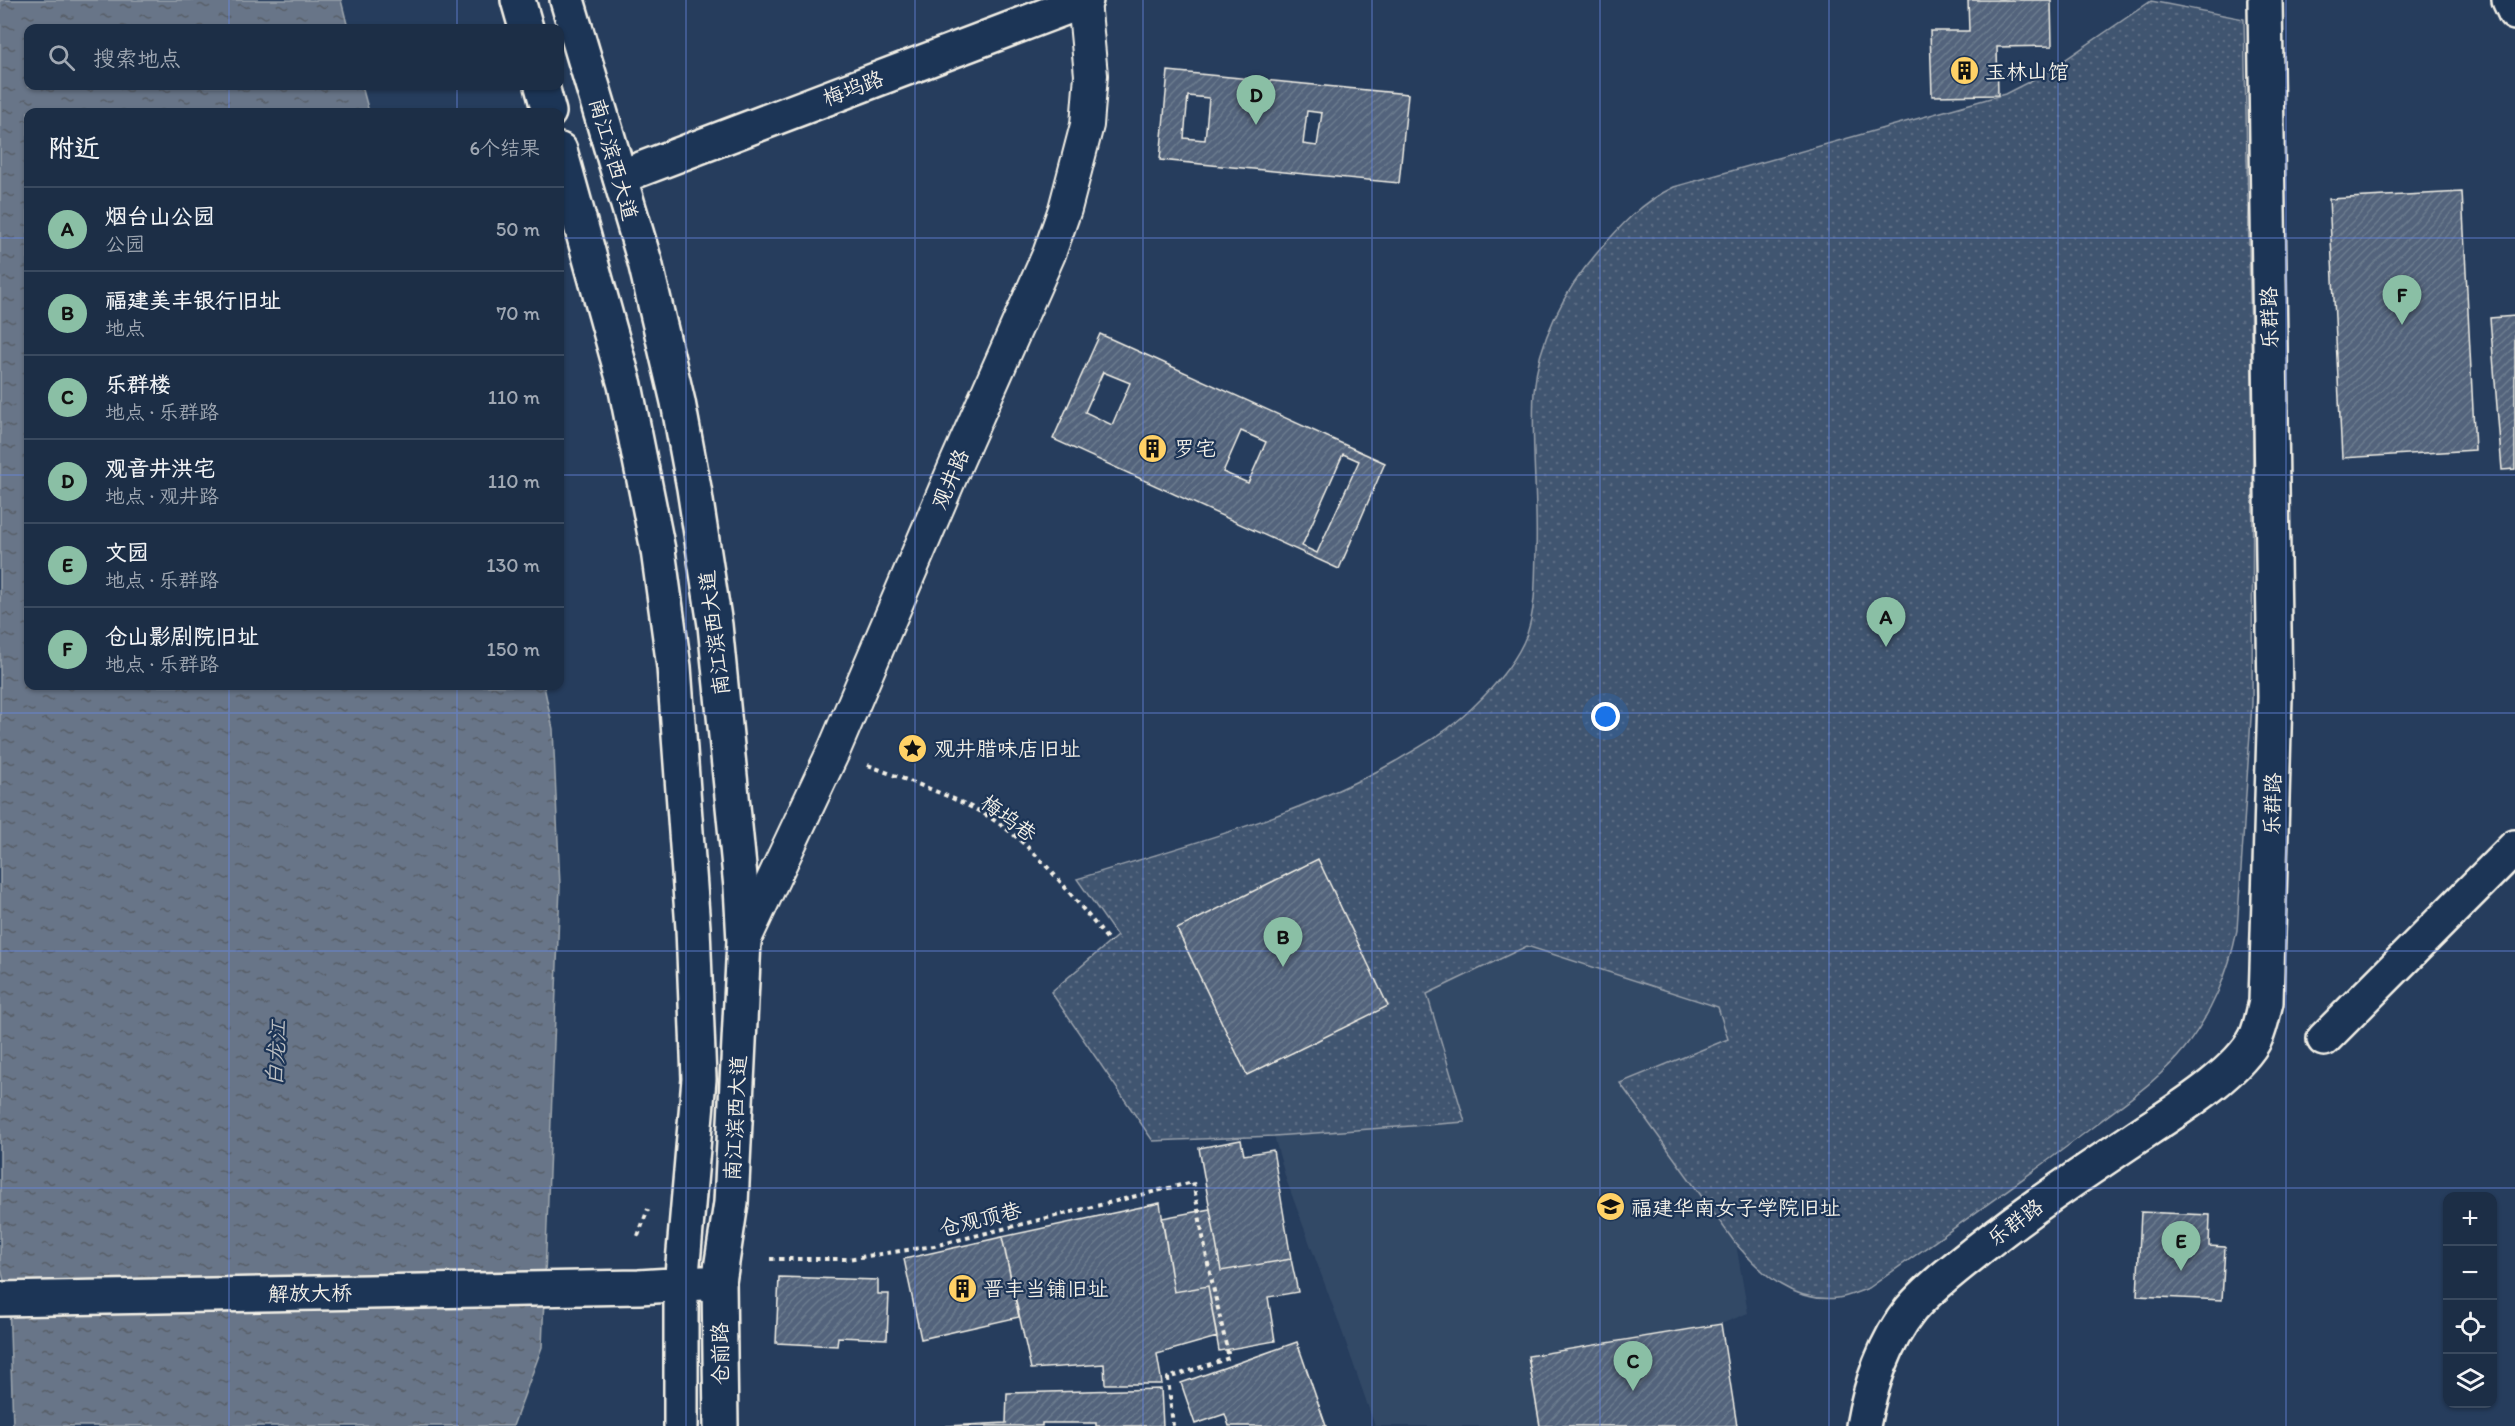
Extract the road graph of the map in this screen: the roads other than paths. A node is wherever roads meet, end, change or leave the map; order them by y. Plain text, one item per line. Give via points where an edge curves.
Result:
1 (518, 0) edge
2 (567, 0) edge
3 (1085, 0) edge
4 (2265, 0) edge
5 (2509, 0) edge
6 (2515, 13) edge
7 (525, 24) edge
8 (543, 90) edge
9 (548, 108) edge
10 (564, 164) edge
11 (620, 177) junction
12 (2515, 847) edge
13 (744, 941) junction
14 (2324, 1039) dead end
15 (719, 1282) junction
16 (681, 1286) junction
17 (4, 1299) edge
18 (681, 1426) edge
19 (721, 1426) edge
20 (1863, 1426) edge

1 - 7 main road
2 - 11 main road, 南江滨西大道
3 - 11 main road, 梅坞路
3 - 13 street, 观井路 via 1092,75 1087,125 1049,254 834,750
4 - 20 main road, 乐群路 via 2275,696 2266,1002 2261,1022 2256,1038 2227,1072 2065,1184 1929,1291 1911,1310 1889,1347 1867,1403
5 - 6 main road
8 - 9 main road
10 - 16 main road, 南江滨西大道 via 625,385 658,550 674,667 693,928 699,1079
11 - 13 main road, 南江滨西大道 via 676,391 696,499 715,625
12 - 14 main road
13 - 15 main road, 南江滨西大道 via 730,1203
15 - 16 main road, 解放大桥
15 - 19 main road, 仓前路
16 - 17 main road, 解放大桥
16 - 18 main road, 仓前路

